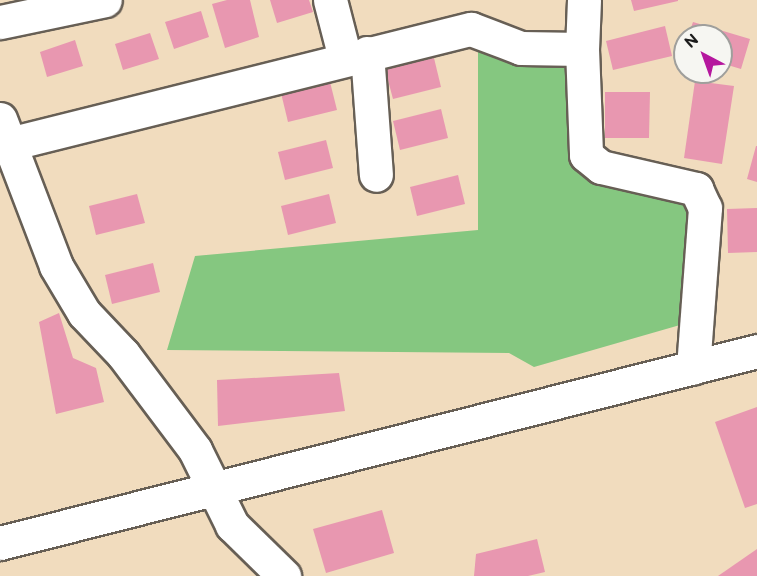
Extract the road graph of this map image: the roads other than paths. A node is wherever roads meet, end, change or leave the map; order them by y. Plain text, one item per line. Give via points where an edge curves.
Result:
1 (105, 0) edge
2 (330, 0) edge
3 (585, 0) edge
4 (0, 22) edge
5 (582, 49) junction
6 (356, 56) junction
7 (4, 132) edge
8 (376, 175) dead end
9 (757, 351) edge
10 (693, 368) junction
11 (214, 488) junction
12 (0, 543) edge
13 (284, 576) edge

1 - 4 street
2 - 6 street
3 - 5 street
5 - 6 street via 521,48 471,29
5 - 10 street via 586,155 601,167 696,189 705,208
6 - 7 street
6 - 8 street
7 - 11 street via 56,266 84,313 123,354 195,450
9 - 10 street
10 - 11 street
11 - 12 street
11 - 13 street via 232,525

